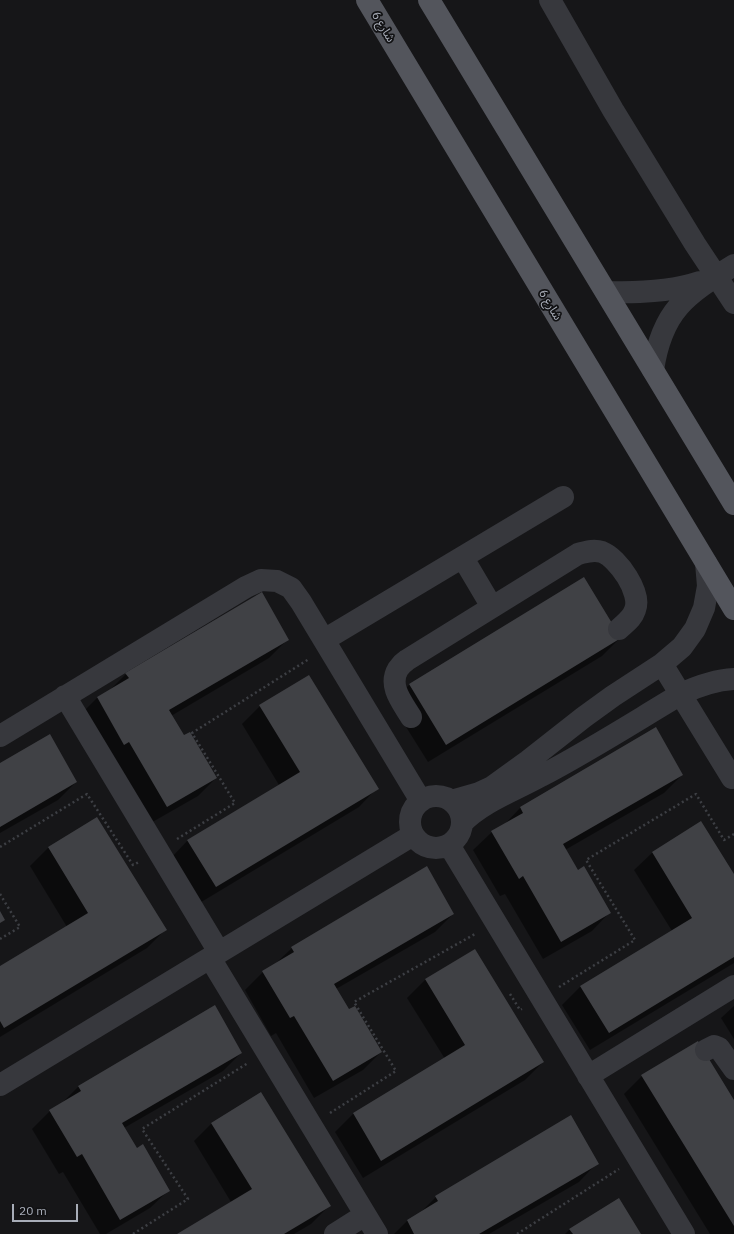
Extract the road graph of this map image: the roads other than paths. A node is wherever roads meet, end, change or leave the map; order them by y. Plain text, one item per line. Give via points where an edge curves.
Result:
1 (367, 0) edge
2 (429, 0) edge
3 (550, 0) edge
4 (725, 270) edge
5 (606, 292) junction
6 (734, 303) edge
7 (653, 370) junction
8 (563, 497) dead end
9 (734, 504) edge
10 (463, 558) junction
11 (706, 563) junction
12 (492, 607) junction
13 (734, 609) edge
14 (619, 629) dead end
15 (326, 643) junction
16 (662, 664) junction
17 (734, 679) edge
18 (681, 694) junction
19 (65, 696) junction
20 (411, 717) dead end
21 (0, 736) edge
22 (732, 778) dead end
23 (421, 801) junction
24 (451, 801) junction
25 (462, 823) junction
26 (413, 835) junction
27 (449, 845) junction
28 (214, 955) junction
29 (734, 986) edge
30 (706, 1050) dead end
31 (734, 1069) edge
32 (588, 1076) junction
33 (0, 1085) edge
34 (365, 1215) junction
35 (335, 1234) edge
36 (377, 1234) edge
37 (684, 1234) edge

1 - 11 main road, شارع 6
2 - 5 main road
3 - 4 street via 613,110 695,244
4 - 5 street via 674,289 629,293
4 - 6 street
4 - 7 street via 684,299 672,314 662,332
5 - 7 main road
7 - 9 main road
8 - 10 street
10 - 12 street
10 - 15 street
11 - 13 main road, شارع 6
11 - 16 street via 708,586 704,608 695,629 682,647
12 - 14 street via 578,554 589,551 601,552 621,567 637,600 636,610 630,620
12 - 20 street via 398,668 394,680 396,693
15 - 19 street via 291,588 277,580 261,580 246,586
15 - 23 street
16 - 18 street
16 - 24 street via 596,708 492,787
17 - 18 street via 721,679
18 - 22 street
18 - 25 street via 540,776 484,804
19 - 21 street
19 - 28 street via 158,851
23 - 24 street via 441,797
23 - 26 street via 410,816
24 - 25 street via 459,811
25 - 27 street via 456,839
26 - 27 street via 429,848
26 - 28 street
27 - 32 street
28 - 33 street
28 - 34 street
29 - 32 street
30 - 31 street via 714,1046 719,1048
32 - 37 street
34 - 35 street
34 - 36 street

